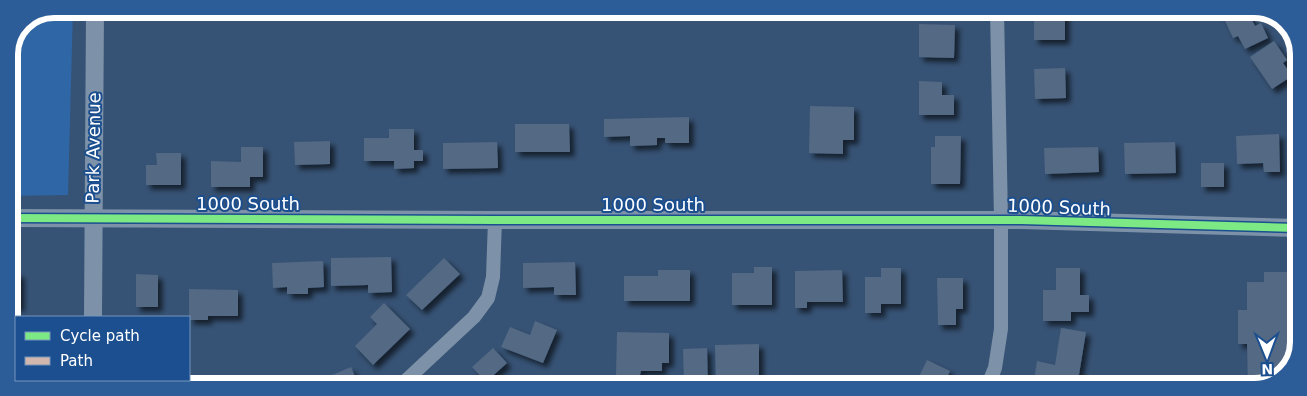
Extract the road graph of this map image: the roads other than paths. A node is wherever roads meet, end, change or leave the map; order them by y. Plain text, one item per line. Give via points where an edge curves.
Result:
1 (95, 18) edge
2 (997, 18) edge
3 (18, 218) edge
4 (93, 218) junction
5 (495, 220) junction
6 (1001, 220) junction
7 (1290, 228) edge
8 (93, 316) edge
9 (409, 378) edge
10 (991, 378) edge

1 - 4 street, Park Avenue
2 - 6 street
3 - 4 street, 1000 South
4 - 5 street, 1000 South
4 - 8 street, Park Avenue
5 - 6 street, 1000 South
5 - 9 street via 493,276 488,298 474,317
6 - 7 street, 1000 South
6 - 10 street via 1001,329

